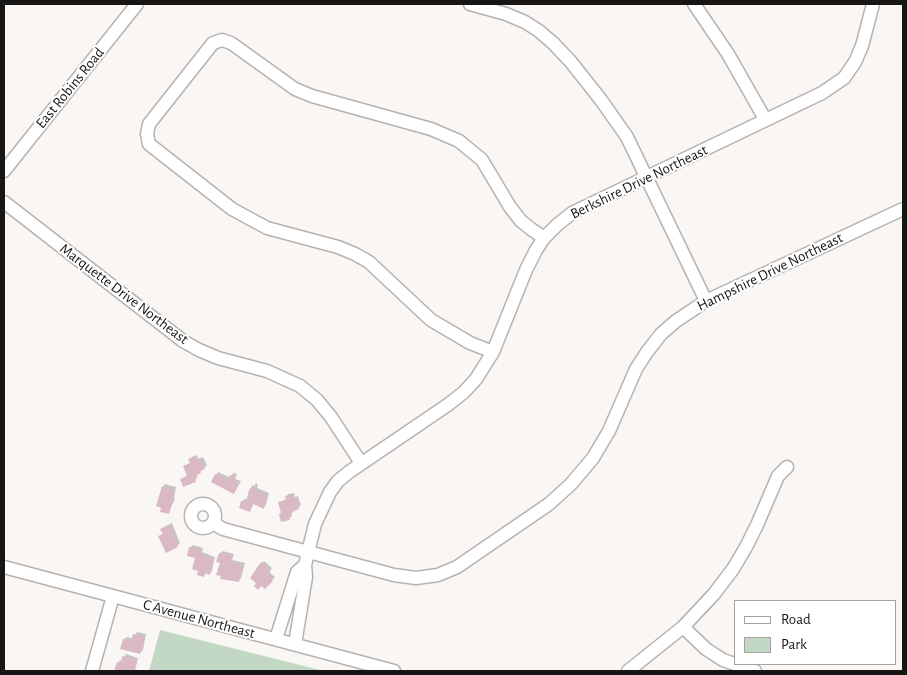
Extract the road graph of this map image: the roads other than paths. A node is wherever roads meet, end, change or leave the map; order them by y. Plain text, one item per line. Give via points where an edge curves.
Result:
1 (137, 4) edge
2 (470, 4) edge
3 (694, 4) edge
4 (873, 4) edge
5 (765, 119) junction
6 (4, 171) edge
7 (647, 177) junction
8 (4, 202) edge
9 (903, 209) edge
10 (544, 238) junction
11 (706, 301) junction
12 (493, 352) junction
13 (361, 463) junction
14 (787, 467) dead end
15 (213, 524) dead end
16 (308, 551) junction
17 (304, 565) junction
18 (4, 567) edge
19 (113, 596) junction
20 (683, 627) junction
21 (276, 639) junction
22 (295, 644) junction
23 (734, 664) edge
24 (738, 665) edge
25 (92, 671) edge
26 (394, 671) edge
27 (628, 671) edge
28 (756, 671) edge

1 - 6 street, East Robins Road
2 - 7 street via 525,22 553,43 601,100
3 - 5 street via 728,54
4 - 5 street, Berkshire Drive Northeast via 862,46 844,78 822,93
5 - 7 street, Berkshire Drive Northeast
7 - 10 street, Berkshire Drive Northeast via 572,213
7 - 11 street
8 - 13 street, Marquette Drive Northeast via 199,350 267,371 300,386 332,417
9 - 11 street, Hampshire Drive Northeast
10 - 12 street, Berkshire Drive Northeast via 532,256
10 - 12 street via 510,208 482,160 459,141 431,128 295,89 231,43 222,40 213,43 150,124 149,144 232,209 267,228 355,254 379,271 431,320 470,343
11 - 16 street, Hampshire Drive Northeast via 676,320 647,352 594,458 571,484 549,504 457,567 438,575 416,578
12 - 13 street, Berkshire Drive Northeast via 464,392
13 - 16 street, Berkshire Drive Northeast via 338,481 330,492 315,524
14 - 20 street via 778,476 757,525 733,568
15 - 16 street, Hampshire Drive Northeast
16 - 17 street, Berkshire Drive Northeast
17 - 21 street via 297,572
17 - 22 street, Berkshire Drive Northeast via 306,577
18 - 19 street, C Avenue Northeast
19 - 21 street, C Avenue Northeast
19 - 25 street
20 - 23 street via 706,649
20 - 27 street
21 - 22 street, C Avenue Northeast
22 - 26 street, C Avenue Northeast
24 - 28 street

